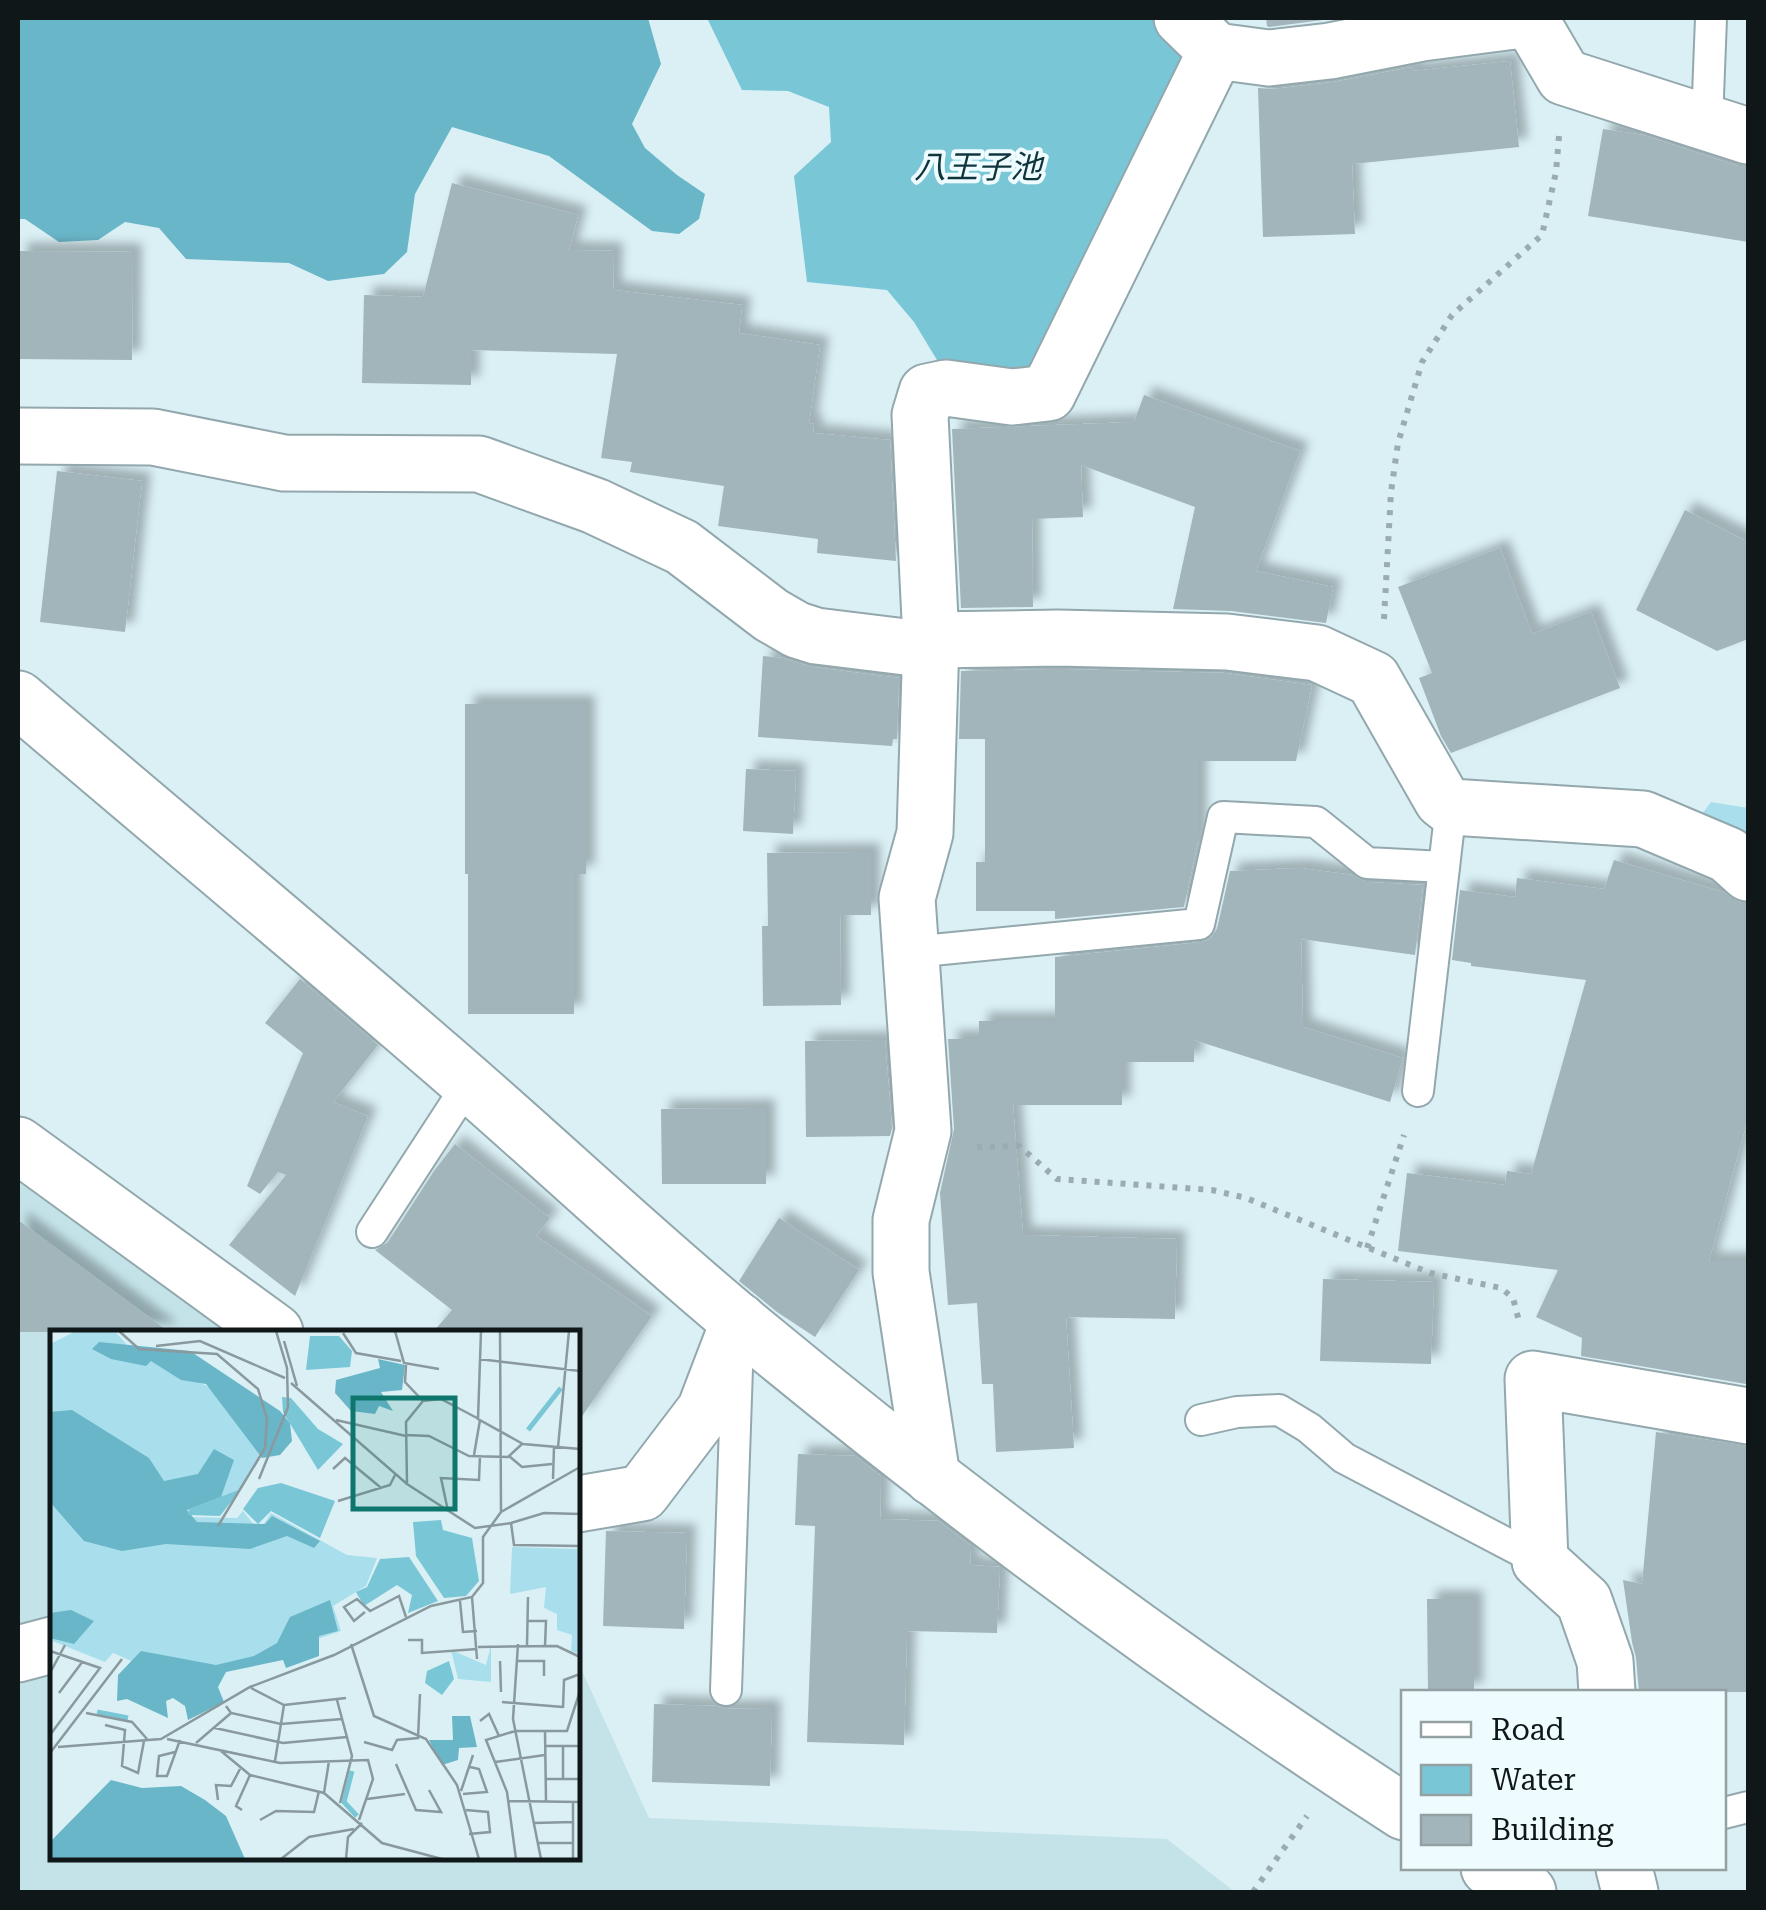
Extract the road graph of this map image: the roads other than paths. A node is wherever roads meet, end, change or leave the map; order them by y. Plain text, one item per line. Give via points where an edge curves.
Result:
1 (1711, 18) edge
2 (1199, 34) edge
3 (1728, 129) edge
4 (18, 436) edge
5 (930, 645) junction
6 (18, 699) edge
7 (1451, 807) junction
8 (1444, 866) junction
9 (1748, 873) edge
10 (912, 952) junction
11 (469, 1083) junction
12 (1418, 1091) road end
13 (18, 1144) edge
14 (372, 1232) dead end
15 (739, 1322) junction
16 (272, 1330) edge
17 (1748, 1416) edge
18 (1201, 1420) dead end
19 (932, 1477) junction
20 (580, 1504) edge
21 (1540, 1561) junction
22 (50, 1646) edge
23 (18, 1654) edge
24 (726, 1690) dead end
25 (1607, 1690) edge
26 (1401, 1810) edge
27 (1493, 1870) edge
28 (1528, 1892) edge

1 - 3 lane
2 - 3 street via 1269,58 1530,19 1564,77
2 - 5 street via 1048,392 927,392 920,415
4 - 5 street via 153,437 284,462 479,464 595,506 682,547 797,630
5 - 7 street via 1058,638 1227,642 1317,654 1373,679
5 - 10 street via 925,833 908,898
6 - 11 street
7 - 8 lane
7 - 9 street via 1643,819 1728,856
8 - 10 lane via 1367,862 1316,822 1223,817 1199,924
8 - 12 lane
10 - 19 street via 924,1130 901,1220 901,1272
11 - 14 lane
11 - 15 street
13 - 16 street
15 - 19 street
15 - 20 street via 705,1410 642,1493
15 - 24 lane
17 - 21 street via 1533,1379
18 - 21 lane via 1279,1410 1344,1458
19 - 26 street
21 - 25 street via 1584,1600 1605,1662
22 - 23 street
27 - 28 street

